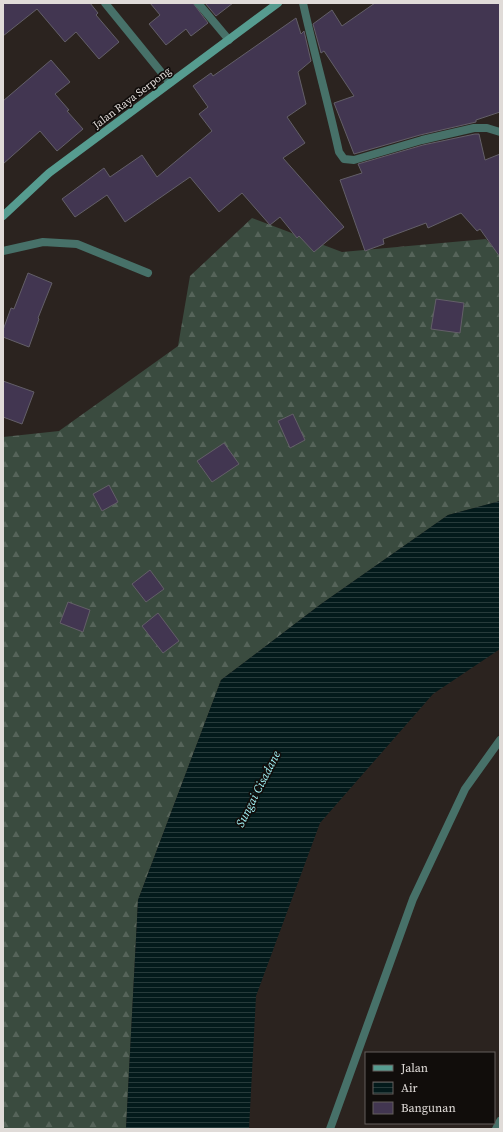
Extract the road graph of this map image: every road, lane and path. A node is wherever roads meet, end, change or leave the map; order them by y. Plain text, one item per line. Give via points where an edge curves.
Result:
1 (105, 3) edge
2 (198, 3) edge
3 (278, 3) edge
4 (303, 3) edge
5 (229, 40) junction
6 (170, 83) junction
7 (500, 132) edge
8 (3, 215) edge
9 (3, 251) edge
10 (148, 273) dead end
11 (500, 740) edge
12 (500, 1122) edge
13 (330, 1129) edge
14 (496, 1129) edge

1 - 6 street
2 - 5 street
3 - 5 main road, Jalan Raya Serpong
4 - 7 street via 338,152 344,159 354,160 474,128
5 - 6 main road, Jalan Raya Serpong
6 - 8 main road, Jalan Raya Serpong via 49,174
9 - 10 street via 43,242 77,244
11 - 13 street via 465,789 413,899
12 - 14 street

